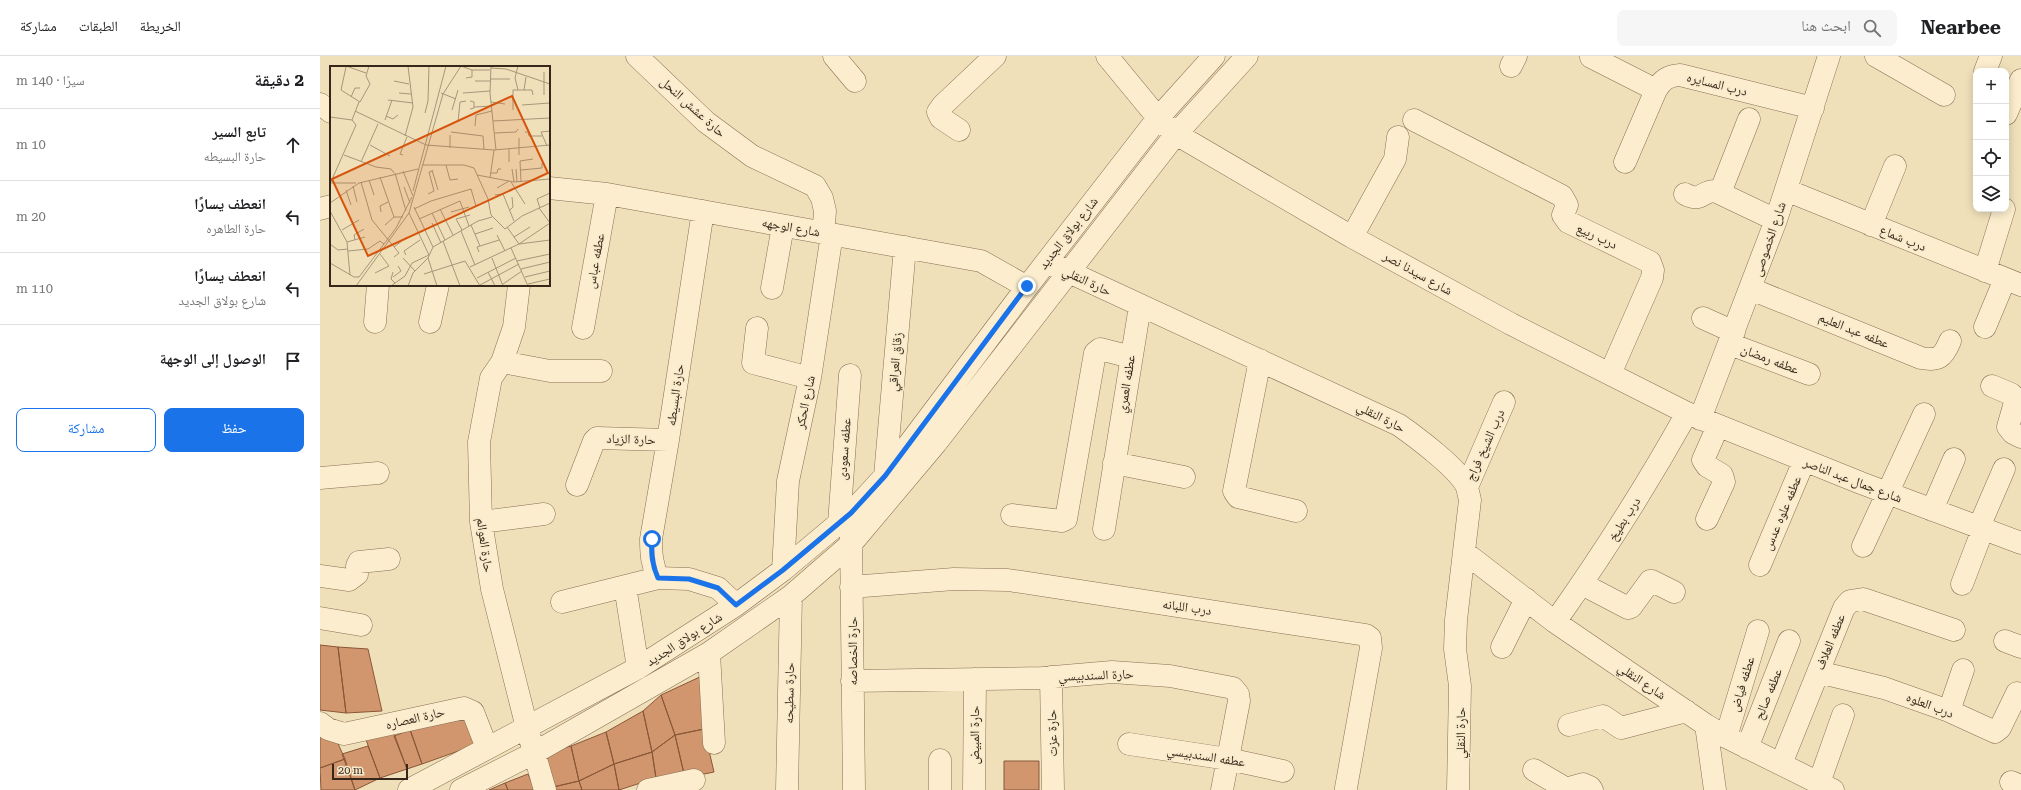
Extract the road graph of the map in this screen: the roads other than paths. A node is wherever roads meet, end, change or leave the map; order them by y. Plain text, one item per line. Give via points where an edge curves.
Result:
1 (637, 56) edge
2 (834, 56) edge
3 (996, 56) edge
4 (1107, 56) edge
5 (1214, 56) edge
6 (1247, 56) edge
7 (1876, 56) edge
8 (1991, 56) edge
9 (1591, 57) dead end
10 (1824, 58) edge
11 (1986, 68) edge
12 (2021, 80) edge
13 (855, 81) dead end
14 (1656, 90) junction
15 (1944, 95) dead end
16 (320, 104) edge
17 (2009, 106) edge
18 (1813, 108) junction
19 (330, 111) edge
20 (1158, 118) junction
21 (1749, 119) dead end
22 (1414, 120) dead end
23 (959, 130) dead end
24 (1176, 134) junction
25 (1398, 137) dead end
26 (1625, 162) dead end
27 (1895, 166) dead end
28 (550, 188) edge
29 (1786, 190) junction
30 (1720, 193) junction
31 (607, 194) junction
32 (1685, 194) dead end
33 (330, 206) edge
34 (320, 209) edge
35 (703, 211) junction
36 (2003, 212) edge
37 (1776, 220) junction
38 (1871, 225) junction
39 (783, 226) junction
40 (826, 233) junction
41 (1352, 237) junction
42 (905, 248) junction
43 (1047, 261) junction
44 (1985, 271) junction
45 (1069, 273) junction
46 (2013, 282) edge
47 (378, 286) edge
48 (438, 286) edge
49 (519, 286) edge
50 (1027, 286) junction
51 (772, 288) dead end
52 (1751, 289) junction
53 (1140, 306) junction
54 (1703, 318) dead end
55 (375, 322) dead end
56 (430, 322) dead end
57 (1985, 327) dead end
58 (583, 328) dead end
59 (757, 328) dead end
60 (1732, 338) junction
61 (1950, 341) dead end
62 (1131, 357) junction
63 (1260, 360) junction
64 (502, 362) junction
65 (601, 371) dead end
66 (1610, 374) junction
67 (1809, 374) dead end
68 (850, 375) dead end
69 (810, 378) junction
70 (1992, 386) dead end
71 (1504, 402) dead end
72 (1924, 414) dead end
73 (1701, 419) junction
74 (2021, 437) edge
75 (668, 440) junction
76 (1954, 459) dead end
77 (1804, 461) junction
78 (1114, 463) junction
79 (2004, 469) dead end
80 (378, 473) dead end
81 (885, 476) junction
82 (1184, 477) dead end
83 (320, 478) edge
84 (577, 485) dead end
85 (1467, 487) junction
86 (1887, 493) junction
87 (1932, 510) junction
88 (1296, 511) dead end
89 (544, 514) dead end
90 (1012, 515) dead end
91 (845, 518) junction
92 (1707, 519) dead end
93 (481, 522) junction
94 (1981, 528) junction
95 (1104, 529) dead end
96 (2021, 543) edge
97 (851, 544) junction
98 (1863, 546) dead end
99 (1464, 552) junction
100 (389, 559) dead end
101 (1760, 565) dead end
102 (783, 570) junction
103 (320, 576) edge
104 (658, 578) junction
105 (1582, 584) junction
106 (1962, 584) dead end
107 (625, 586) junction
108 (851, 587) junction
109 (1674, 592) dead end
110 (791, 596) junction
111 (1526, 599) junction
112 (562, 602) dead end
113 (736, 605) junction
114 (320, 618) edge
115 (1555, 622) junction
116 (361, 625) dead end
117 (1954, 630) dead end
118 (1758, 631) dead end
119 (1789, 641) dead end
120 (1502, 647) dead end
121 (709, 653) junction
122 (638, 668) junction
123 (1963, 670) dead end
124 (1818, 672) junction
125 (1051, 677) junction
126 (975, 679) junction
127 (852, 681) junction
128 (2017, 693) dead end
129 (1686, 711) junction
130 (1949, 711) junction
131 (1844, 715) dead end
132 (320, 723) edge
133 (1569, 725) dead end
134 (1706, 725) junction
135 (527, 728) junction
136 (1726, 737) junction
137 (714, 743) dead end
138 (1129, 744) dead end
139 (487, 748) junction
140 (1747, 748) junction
141 (534, 753) junction
142 (1228, 759) junction
143 (940, 760) dead end
144 (1781, 764) junction
145 (1534, 770) dead end
146 (1283, 771) dead end
147 (694, 780) dead end
148 (1826, 787) edge
149 (1346, 788) dead end
150 (409, 790) edge
151 (461, 790) edge
152 (545, 790) edge
153 (648, 790) edge
154 (787, 790) edge
155 (854, 790) edge
156 (940, 790) edge
157 (974, 790) edge
158 (1053, 790) edge
159 (1222, 790) edge
160 (1458, 790) edge
161 (1592, 790) edge
162 (1715, 790) edge

1 - 40 street, حارة عشش النحل via 706,122 752,156 815,186 822,198
2 - 13 street
3 - 23 street via 938,112 941,118
4 - 20 street, شارع سيدنا نصر
5 - 20 street, شارع بولاق الجديد
6 - 24 street, شارع بولاق الجديد
7 - 15 street
8 - 11 street
9 - 14 street
10 - 18 street, شارع الخصوصى
12 - 17 street
14 - 18 street, درب المسايره via 1662,81 1670,76 1680,75
14 - 26 street, درب المسايره
16 - 19 street
18 - 29 street, شارع الخصوصى
20 - 24 street, شارع سيدنا نصر
20 - 43 street, شارع بولاق الجديد
21 - 30 street
22 - 66 street, درب ربيع via 1562,196 1567,205 1563,215 1568,222 1650,262 1652,278
24 - 41 street, شارع سيدنا نصر
24 - 45 street, شارع بولاق الجديد
25 - 41 street via 1395,159
27 - 38 street
28 - 31 street, شارع الوجهه
29 - 37 street, شارع الخصوصى
29 - 38 street, درب شماع
30 - 32 street via 1710,191 1699,198
30 - 37 street
31 - 35 street, شارع الوجهه
31 - 58 street, عطفه عباس
33 - 34 street
35 - 39 street, شارع الوجهه
35 - 75 street, حارة البسيطه
36 - 44 street
37 - 52 street, شارع الخصوصى
38 - 44 street, درب شماع
39 - 40 street, شارع الوجهه
39 - 51 street
40 - 42 street, شارع الوجهه
40 - 69 street, شارع الحكر
41 - 66 street, شارع سيدنا نصر via 1511,324
42 - 50 street, شارع الوجهه via 981,261
42 - 81 street, زقاق العراقي
43 - 45 street, حارة النقلي
43 - 50 street, شارع بولاق الجديد
44 - 46 street, درب شماع
45 - 53 street, حارة النقلي
45 - 97 street, شارع بولاق الجديد via 936,443
46 - 57 street
47 - 55 street
48 - 56 street
49 - 64 street, حارة العوالم via 514,327
50 - 81 street, شارع بولاق الجديد
52 - 60 street, شارع الخصوصى
52 - 61 street, عطفه عبد العليم via 1921,358 1934,360 1945,354
53 - 62 street, عطفه العمري
53 - 63 street, حارة النقلي
54 - 60 street, عطفه رمضان
59 - 69 street via 752,363
60 - 67 street, عطفه رمضان
60 - 73 street, شارع الخصوصى
62 - 78 street, عطفه العمري
62 - 90 street via 1100,349 1095,353 1066,519
63 - 85 street, حارة النقلي via 1399,425 1458,475
63 - 88 street via 1234,491 1238,497
64 - 65 street via 550,371
64 - 93 street, حارة العوالم via 491,378 479,442
66 - 73 street, شارع سيدنا نصر
68 - 91 street, عطفه سعودى
69 - 102 street, شارع الحكر via 788,481
70 - 74 street via 2011,394 2016,399 2008,427
71 - 85 street, درب الشيخ فراج
72 - 86 street
73 - 77 street, شارع جمال عبد الناصر
73 - 92 street via 1703,460 1707,466 1722,475 1724,480
73 - 105 street, درب بطيخ via 1650,478
75 - 84 street, حارة الزياد via 597,438
75 - 104 street, حارة البسيطه via 652,539 651,553
76 - 87 street
77 - 86 street, شارع جمال عبد الناصر
77 - 101 street, عطفه علوه عدس
78 - 82 street
78 - 95 street, عطفه العمري
79 - 94 street
80 - 83 street
81 - 91 street, شارع بولاق الجديد
85 - 99 street, حارة النقلي via 1470,500
86 - 87 street, شارع جمال عبد الناصر
86 - 98 street
87 - 94 street, شارع جمال عبد الناصر
89 - 93 street
91 - 97 street, حارة الخصاصه
91 - 102 street, شارع بولاق الجديد
93 - 135 street, حارة العوالم via 492,589
94 - 96 street, شارع جمال عبد الناصر
94 - 106 street
97 - 108 street, حارة الخصاصه
97 - 110 street, شارع بولاق الجديد
99 - 111 street, شارع النقلي
99 - 160 street, حارة النقلي via 1458,594 1455,649 1460,686
100 - 103 street via 359,562 357,574 349,580
102 - 113 street, شارع بولاق الجديد
104 - 107 street
104 - 113 street via 689,579 718,588
105 - 109 street via 1628,608 1652,580
105 - 115 street, درب بطيخ
107 - 112 street
107 - 122 street
108 - 127 street, حارة الخصاصه
108 - 149 street, درب اللبانه via 954,578 1008,580 1366,635 1370,638 1371,648
110 - 121 street, شارع بولاق الجديد
110 - 154 street, حارة سطيحه
111 - 115 street, شارع النقلي
111 - 120 street
113 - 122 street, شارع بولاق الجديد
114 - 116 street
115 - 129 street, شارع النقلي
117 - 124 street, عطفه العلاف via 1863,599 1856,599 1844,608
118 - 136 street, عطفه فياض
119 - 140 street, عطفه صالح
121 - 137 street
121 - 141 street, شارع بولاق الجديد
122 - 135 street, شارع بولاق الجديد
123 - 130 street
124 - 130 street, درب العلوه via 1884,688
124 - 144 street, عطفه العلاف
125 - 126 street, حارة السندبيسي
125 - 142 street, حارة السندبيسي via 1119,673 1170,676 1232,688 1238,694 1239,701
125 - 158 street, حارة عزت
126 - 127 street, حارة السندبيسي
126 - 157 street, حارة المبيض
127 - 155 street, حارة الخصاصه
128 - 130 street, درب العلوه via 2000,728 1995,732
129 - 133 street via 1621,728 1603,716
129 - 134 street, شارع النقلي
131 - 148 street
132 - 139 street, حارة العصاره via 328,729 344,734 464,708 473,712
134 - 136 street, شارع النقلي
134 - 162 street
135 - 139 street, شارع بولاق الجديد
135 - 141 street, حارة العوالم
136 - 140 street, شارع النقلي
138 - 142 street, عطفه السندبيسي
139 - 150 street, شارع بولاق الجديد
140 - 144 street, شارع النقلي
141 - 151 street, شارع بولاق الجديد
141 - 152 street, حارة العوالم
142 - 146 street, عطفه السندبيسي
142 - 159 street, حارة السندبيسي
143 - 156 street
144 - 148 street, شارع النقلي
145 - 161 street via 1565,788 1583,784
147 - 153 street

